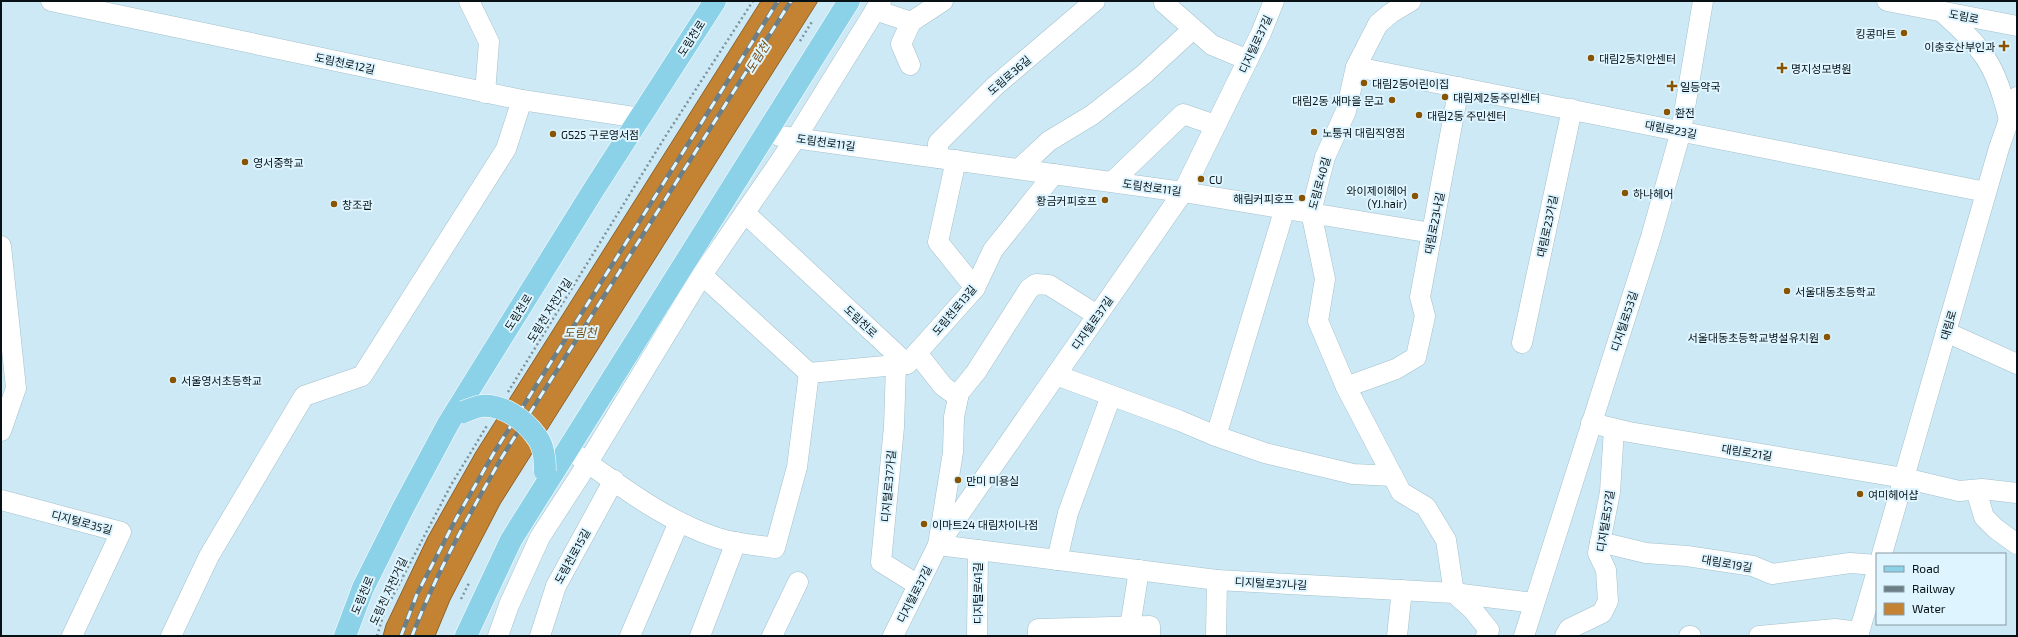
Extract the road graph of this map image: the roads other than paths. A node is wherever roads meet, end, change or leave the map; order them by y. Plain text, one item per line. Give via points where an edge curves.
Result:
1 (51, 1) edge
2 (469, 1) edge
3 (715, 1) edge
4 (850, 1) edge
5 (944, 1) edge
6 (1095, 1) edge
7 (1274, 1) edge
8 (1411, 1) edge
9 (1703, 1) edge
10 (1887, 1) edge
11 (1164, 3) dead end
12 (878, 6) edge
13 (1942, 12) junction
14 (911, 22) junction
15 (2017, 26) edge
16 (1193, 29) junction
17 (1248, 60) junction
18 (910, 65) dead end
19 (1356, 67) junction
20 (1459, 87) junction
21 (485, 93) junction
22 (2017, 97) edge
23 (522, 100) junction
24 (1572, 110) junction
25 (640, 118) junction
26 (2009, 120) junction
27 (1215, 126) junction
28 (1681, 131) junction
29 (768, 132) junction
30 (796, 138) junction
31 (947, 159) junction
32 (1019, 169) junction
33 (1054, 174) junction
34 (1112, 182) junction
35 (1182, 192) junction
36 (1986, 192) junction
37 (1285, 208) junction
38 (1311, 212) junction
39 (745, 213) junction
40 (1432, 233) junction
41 (1, 246) edge
42 (702, 275) junction
43 (974, 288) junction
44 (1097, 315) junction
45 (1946, 332) junction
46 (1522, 343) dead end
47 (906, 361) junction
48 (2017, 364) edge
49 (809, 373) junction
50 (1056, 375) junction
51 (1346, 387) junction
52 (1111, 396) junction
53 (958, 397) junction
54 (455, 418) junction
55 (1591, 423) junction
56 (1614, 429) junction
57 (1, 431) edge
58 (1216, 436) junction
59 (568, 449) junction
60 (588, 462) junction
61 (1393, 476) junction
62 (546, 478) junction
63 (1904, 478) junction
64 (614, 480) junction
65 (1976, 490) junction
66 (2017, 493) edge
67 (1, 500) edge
68 (680, 522) junction
69 (736, 542) junction
70 (1600, 542) junction
71 (2017, 544) edge
72 (938, 545) junction
73 (978, 550) junction
74 (1882, 553) edge
75 (1057, 560) junction
76 (1876, 565) edge
77 (1139, 570) junction
78 (1876, 574) edge
79 (1217, 580) junction
80 (798, 582) dead end
81 (918, 585) junction
82 (1402, 590) junction
83 (1454, 593) junction
84 (1534, 603) junction
85 (1130, 627) junction
86 (1093, 632) edge
87 (1038, 633) edge
88 (704, 634) edge
89 (1859, 634) edge
90 (72, 636) edge
91 (171, 636) edge
92 (345, 636) edge
93 (466, 636) edge
94 (498, 636) edge
95 (540, 636) edge
96 (630, 636) edge
97 (772, 636) edge
98 (893, 636) edge
99 (977, 636) edge
100 (1150, 636) edge
101 (1216, 636) edge
102 (1397, 636) edge
103 (1486, 636) edge
104 (1524, 636) edge
105 (1565, 636) edge
106 (1759, 636) edge

1 - 21 street, 도림천로12길
2 - 21 street via 489,42
3 - 25 main road, 도림천로
4 - 29 main road
5 - 14 street
6 - 31 street, 도림로36길 via 995,86 938,143
7 - 17 street, 디지털로37길
8 - 19 street, 도림로40길 via 1378,24
9 - 28 street, 디지털로53길
10 - 13 street, 도림로
11 - 16 street
12 - 14 street
12 - 30 street
13 - 15 street, 도림로
13 - 26 street via 1972,40 1995,72
14 - 18 street via 901,44
16 - 17 street via 1212,45
16 - 32 street via 1143,75 1092,115 1049,141
17 - 27 street, 디지털로37길
19 - 20 street, 대림로23길
19 - 38 street, 도림로40길 via 1346,111 1325,157
20 - 24 street, 대림로23길
20 - 40 street, 대림로23나길
21 - 23 street, 도림천로12길
22 - 26 street, 대림로
23 - 25 street, 도림천로12길
23 - 91 street via 506,149 362,376 304,396 209,556
24 - 28 street, 대림로23길
24 - 46 street, 대림로23가길
25 - 54 main road, 도림천로
26 - 36 street, 대림로
27 - 34 street via 1183,114
27 - 35 street, 디지털로37길
28 - 36 street, 대림로23길
28 - 55 street, 디지털로53길
29 - 30 street, 도림천로11길
29 - 59 main road
30 - 31 street, 도림천로11길
30 - 39 street
31 - 32 street, 도림천로11길
31 - 43 street via 938,242
32 - 33 street, 도림천로11길
33 - 34 street, 도림천로11길
33 - 43 street, 도림천로13길 via 993,250
34 - 35 street, 도림천로11길
35 - 37 street, 도림천로11길
35 - 44 street, 디지털로37길
36 - 45 street, 대림로
37 - 38 street, 도림천로11길
37 - 58 street
38 - 40 street, 도림천로11길
38 - 51 street, 도림로40길 via 1325,279 1318,321
39 - 42 street
39 - 47 street, 도림천로
40 - 51 street, 대림로23나길 via 1420,298 1425,316 1416,357 1396,369
41 - 57 street via 16,388
42 - 49 street
42 - 60 street
43 - 47 street, 도림천로13길
44 - 50 street, 디지털로37길
44 - 53 street via 1049,285 1036,284 1029,289
45 - 48 street
45 - 63 street, 대림로
47 - 49 street
47 - 53 street, 도림천로
47 - 81 street, 디지털로37가길 via 894,427 881,562
49 - 69 street via 797,467 775,548
50 - 52 street
50 - 72 street, 디지털로37길
51 - 61 street, 도림로40길
52 - 58 street
52 - 75 street via 1068,513
53 - 72 street via 954,417 952,459
54 - 62 main road, bridge via 480,406 497,407 519,418 537,436 544,455
54 - 92 main road, 도림천로 via 403,508 363,588
55 - 56 street, 대림로21길
55 - 84 street, 디지털로53길
56 - 63 street, 대림로21길
56 - 70 street, 디지털로57길 via 1610,492
58 - 61 street via 1265,453 1354,474
59 - 60 street
59 - 62 main road
60 - 64 street
60 - 94 street via 540,537
61 - 83 street, 도림로40길 via 1401,492 1426,507 1446,540
62 - 93 main road via 511,540
63 - 65 street, 대림로21길 via 1959,492
63 - 74 street, 대림로
64 - 68 street via 657,511
64 - 95 street, 도림천로15길 via 556,586
65 - 66 street, 대림로21길
65 - 71 street via 1984,518
67 - 90 street, 디지털로35길 via 121,532
68 - 69 street via 719,539
68 - 96 street
69 - 88 street
70 - 76 street, 대림로19길 via 1646,553 1687,556 1752,566 1772,574 1850,563
70 - 105 street, 디지털로57길 via 1598,553 1606,570 1608,601 1602,613 1570,629
72 - 73 street, 디지털로37나길
72 - 81 street, 디지털로37길
73 - 75 street, 디지털로37나길
73 - 99 street, 디지털로41길
75 - 77 street, 디지털로37나길
77 - 79 street, 디지털로37나길
77 - 85 street
78 - 89 street
79 - 82 street, 디지털로37나길
79 - 101 street
80 - 97 street
81 - 98 street, 디지털로37길
82 - 83 street, 디지털로37나길
82 - 102 street
83 - 84 street, 디지털로37나길
83 - 103 street via 1472,609 1488,630
84 - 104 street, 디지털로53길
85 - 86 street
85 - 100 street via 1150,626
86 - 87 street
89 - 106 street via 1835,629

